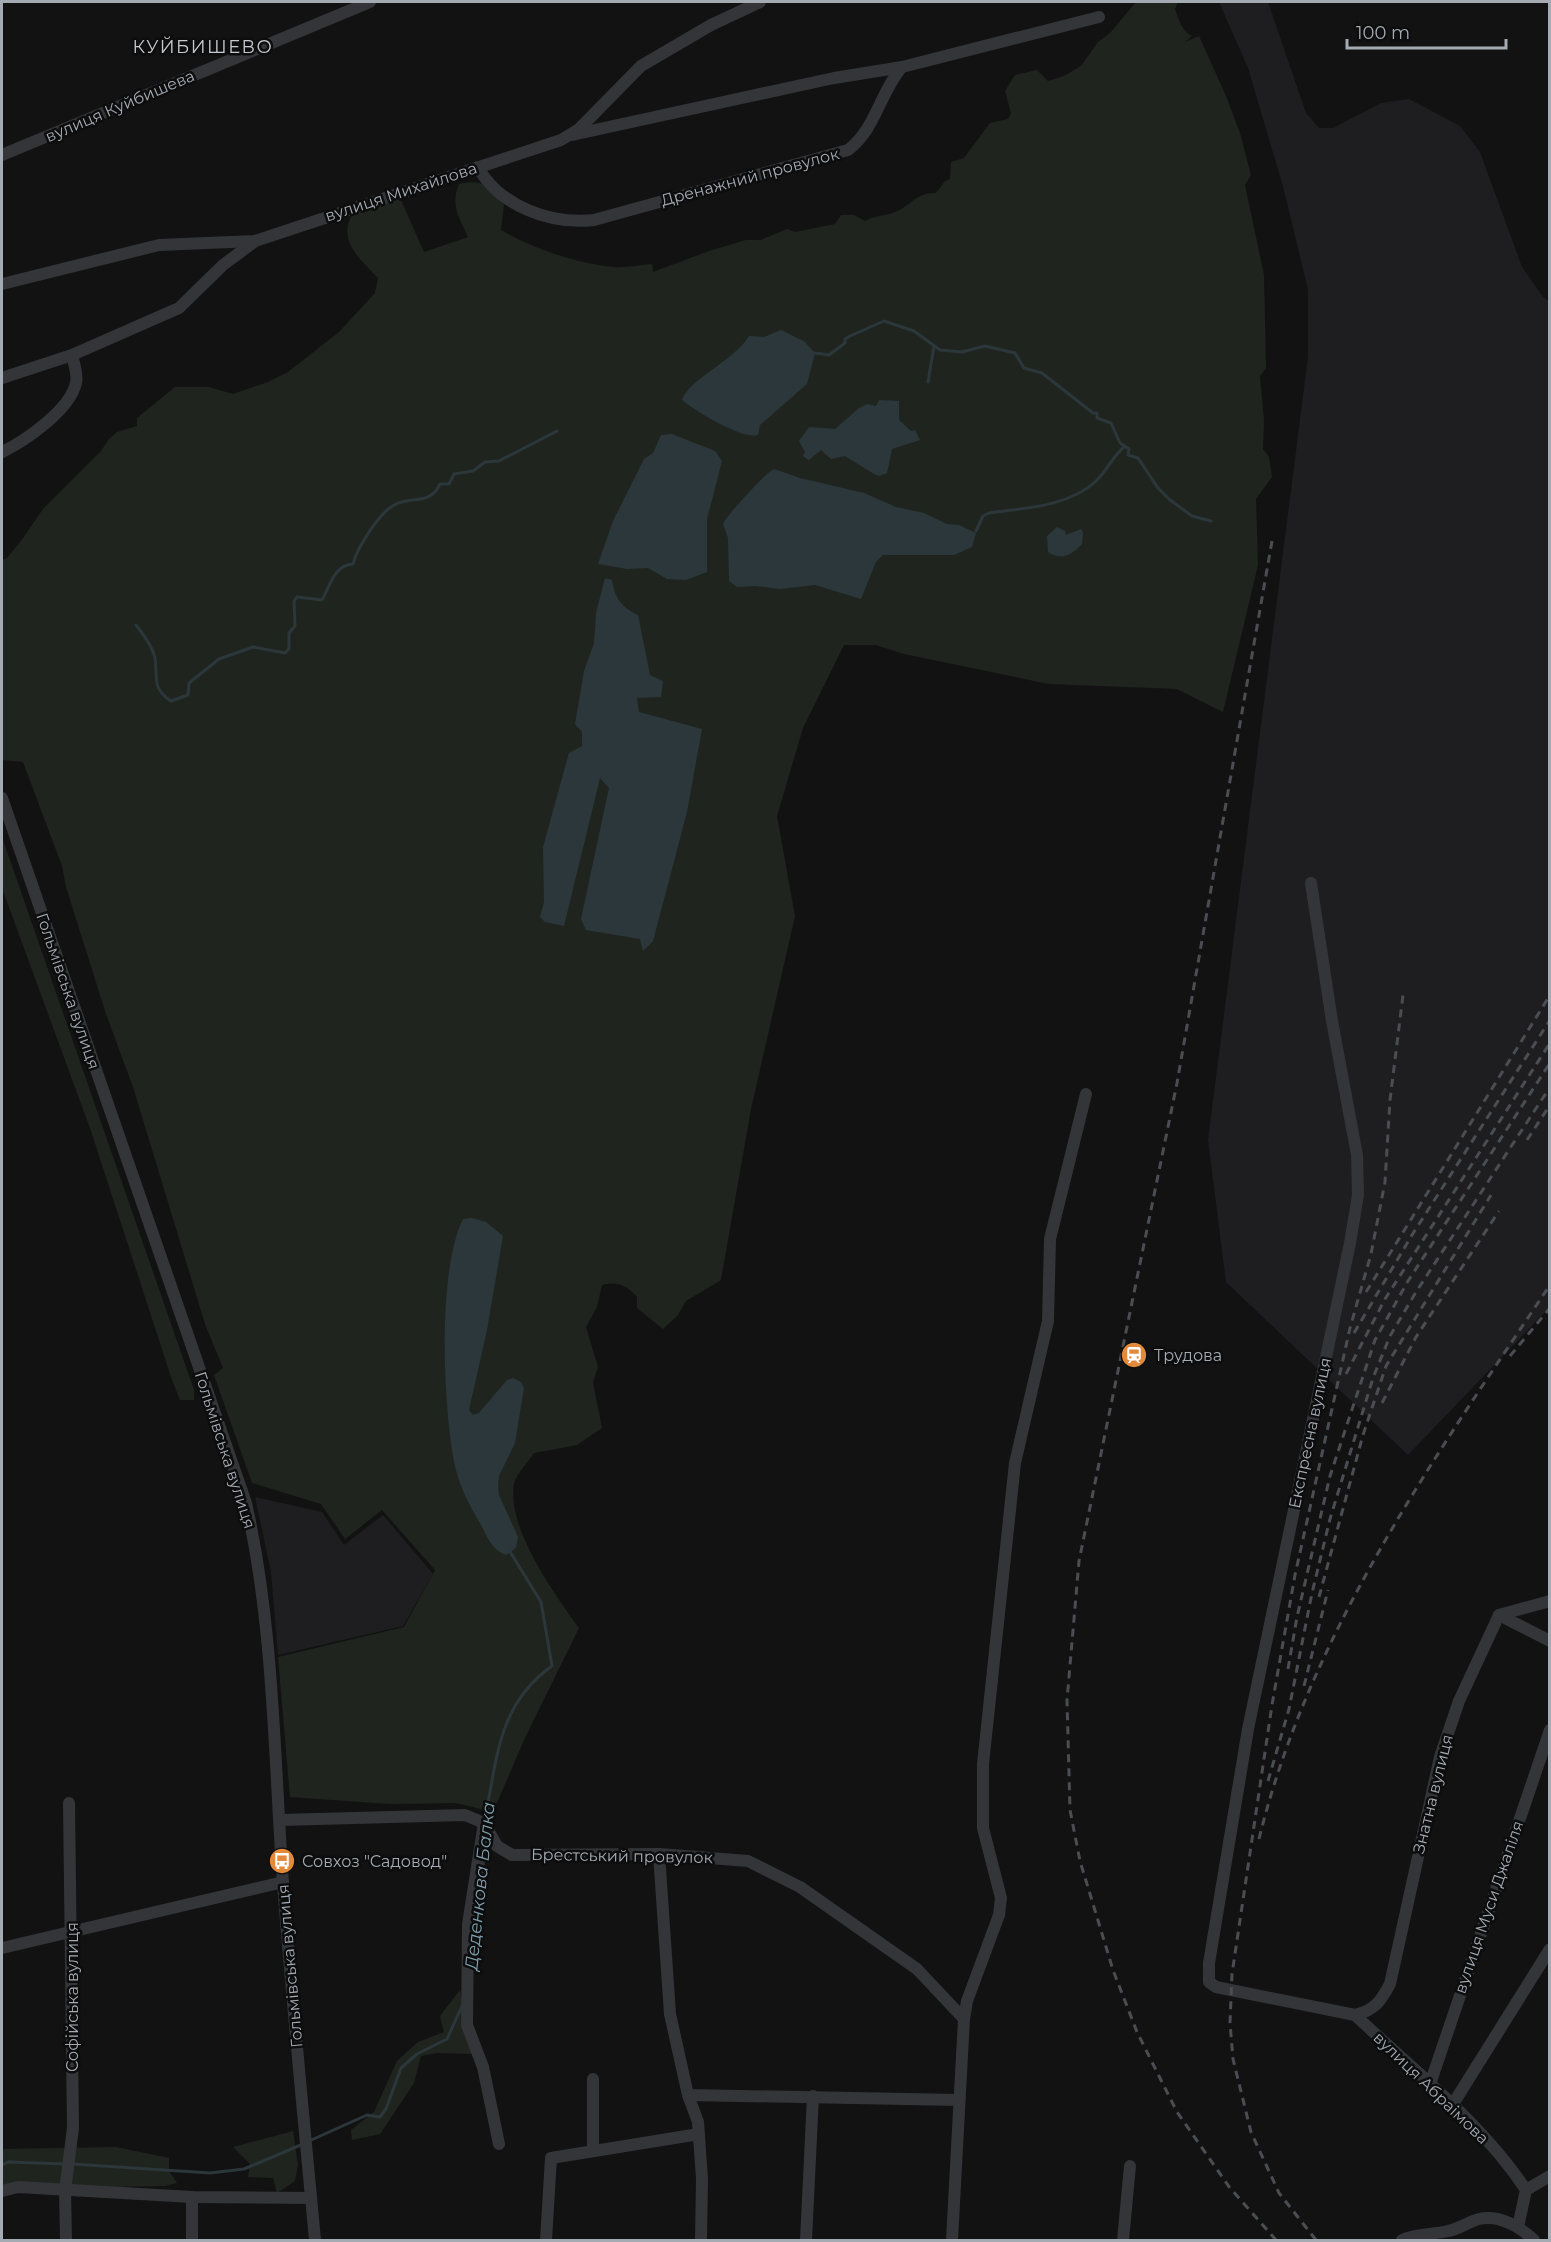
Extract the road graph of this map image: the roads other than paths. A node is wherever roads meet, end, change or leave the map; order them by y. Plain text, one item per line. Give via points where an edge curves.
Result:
1 (370, 2) edge
2 (760, 2) edge
3 (1099, 17) dead end
4 (902, 67) junction
5 (571, 136) junction
6 (2, 155) edge
7 (478, 166) junction
8 (255, 241) junction
9 (2, 284) edge
10 (72, 355) junction
11 (2, 378) edge
12 (2, 452) edge
13 (2, 798) edge
14 (1311, 883) dead end
15 (1086, 1094) dead end
16 (1550, 1601) edge
17 (1499, 1615) junction
18 (1550, 1641) edge
19 (1550, 1730) edge
20 (69, 1803) dead end
21 (279, 1820) junction
22 (484, 1823) junction
23 (658, 1854) junction
24 (283, 1882) junction
25 (72, 1931) junction
26 (2, 1948) edge
27 (1550, 1949) edge
28 (1355, 2015) junction
29 (964, 2019) junction
30 (593, 2079) dead end
31 (1430, 2084) junction
32 (688, 2095) junction
33 (813, 2096) junction
34 (958, 2100) junction
35 (1453, 2104) junction
36 (699, 2134) junction
37 (499, 2144) dead end
38 (593, 2151) junction
39 (1130, 2166) dead end
40 (1550, 2176) edge
41 (1526, 2190) junction
42 (65, 2191) junction
43 (2, 2192) edge
44 (192, 2197) junction
45 (311, 2198) junction
46 (1518, 2227) junction
47 (66, 2241) edge
48 (192, 2241) edge
49 (315, 2241) edge
50 (546, 2241) edge
51 (701, 2241) edge
52 (806, 2241) edge
53 (952, 2241) edge
54 (1124, 2241) edge
55 (1402, 2241) edge
56 (1534, 2241) edge

1 - 6 street, вулиця Куйбишева
2 - 5 street, вулиця Михайлова via 641,66
3 - 4 street
4 - 5 street via 834,78
4 - 7 street, Дренажний провулок via 863,136 848,150 594,220 568,221 518,206 486,179
5 - 7 street, вулиця Михайлова
7 - 8 street, вулиця Михайлова
8 - 9 street, вулиця Михайлова via 159,245
8 - 10 street via 179,308
10 - 11 street
10 - 12 street via 77,375 69,397 36,433
13 - 21 street, Гольмівська вулиця via 246,1503 264,1613
14 - 28 street, Експресна вулиця via 1354,1132 1358,1195 1248,1729 1209,1982 1216,1988
15 - 29 street via 1050,1239 1048,1321 1015,1463 992,1656 982,1805 983,1828 1001,1899
16 - 17 street
17 - 18 street
17 - 28 street, Знатна вулиця via 1459,1701 1440,1757 1390,1984 1370,2011
19 - 31 street, вулиця Муси Джаліля
20 - 25 street, Софійська вулиця
21 - 22 street via 465,1815
21 - 24 street, Гольмівська вулиця
22 - 23 street, Брестський провулок via 497,1846 512,1855
22 - 37 street via 468,1924 467,2025 483,2067
23 - 29 street, Брестський провулок via 748,1861 800,1887 917,1969
23 - 32 street via 670,2014
24 - 25 street
24 - 45 street, Гольмівська вулиця
25 - 26 street
25 - 42 street, Софійська вулиця via 73,2128
27 - 35 street
28 - 31 street, вулиця Абраімова
29 - 34 street
30 - 38 street
31 - 35 street, вулиця Абраімова
32 - 33 street
32 - 36 street
33 - 34 street
33 - 52 street
34 - 53 street
35 - 41 street, вулиця Абраімова via 1510,2166
36 - 38 street
36 - 51 street
38 - 50 street via 551,2158
39 - 54 street
40 - 41 street
41 - 46 street
42 - 43 street via 18,2187
42 - 44 street
42 - 47 street, Софійська вулиця
44 - 45 street
44 - 48 street
45 - 49 street, Гольмівська вулиця
46 - 55 street via 1496,2218 1479,2219 1450,2231
46 - 56 street

